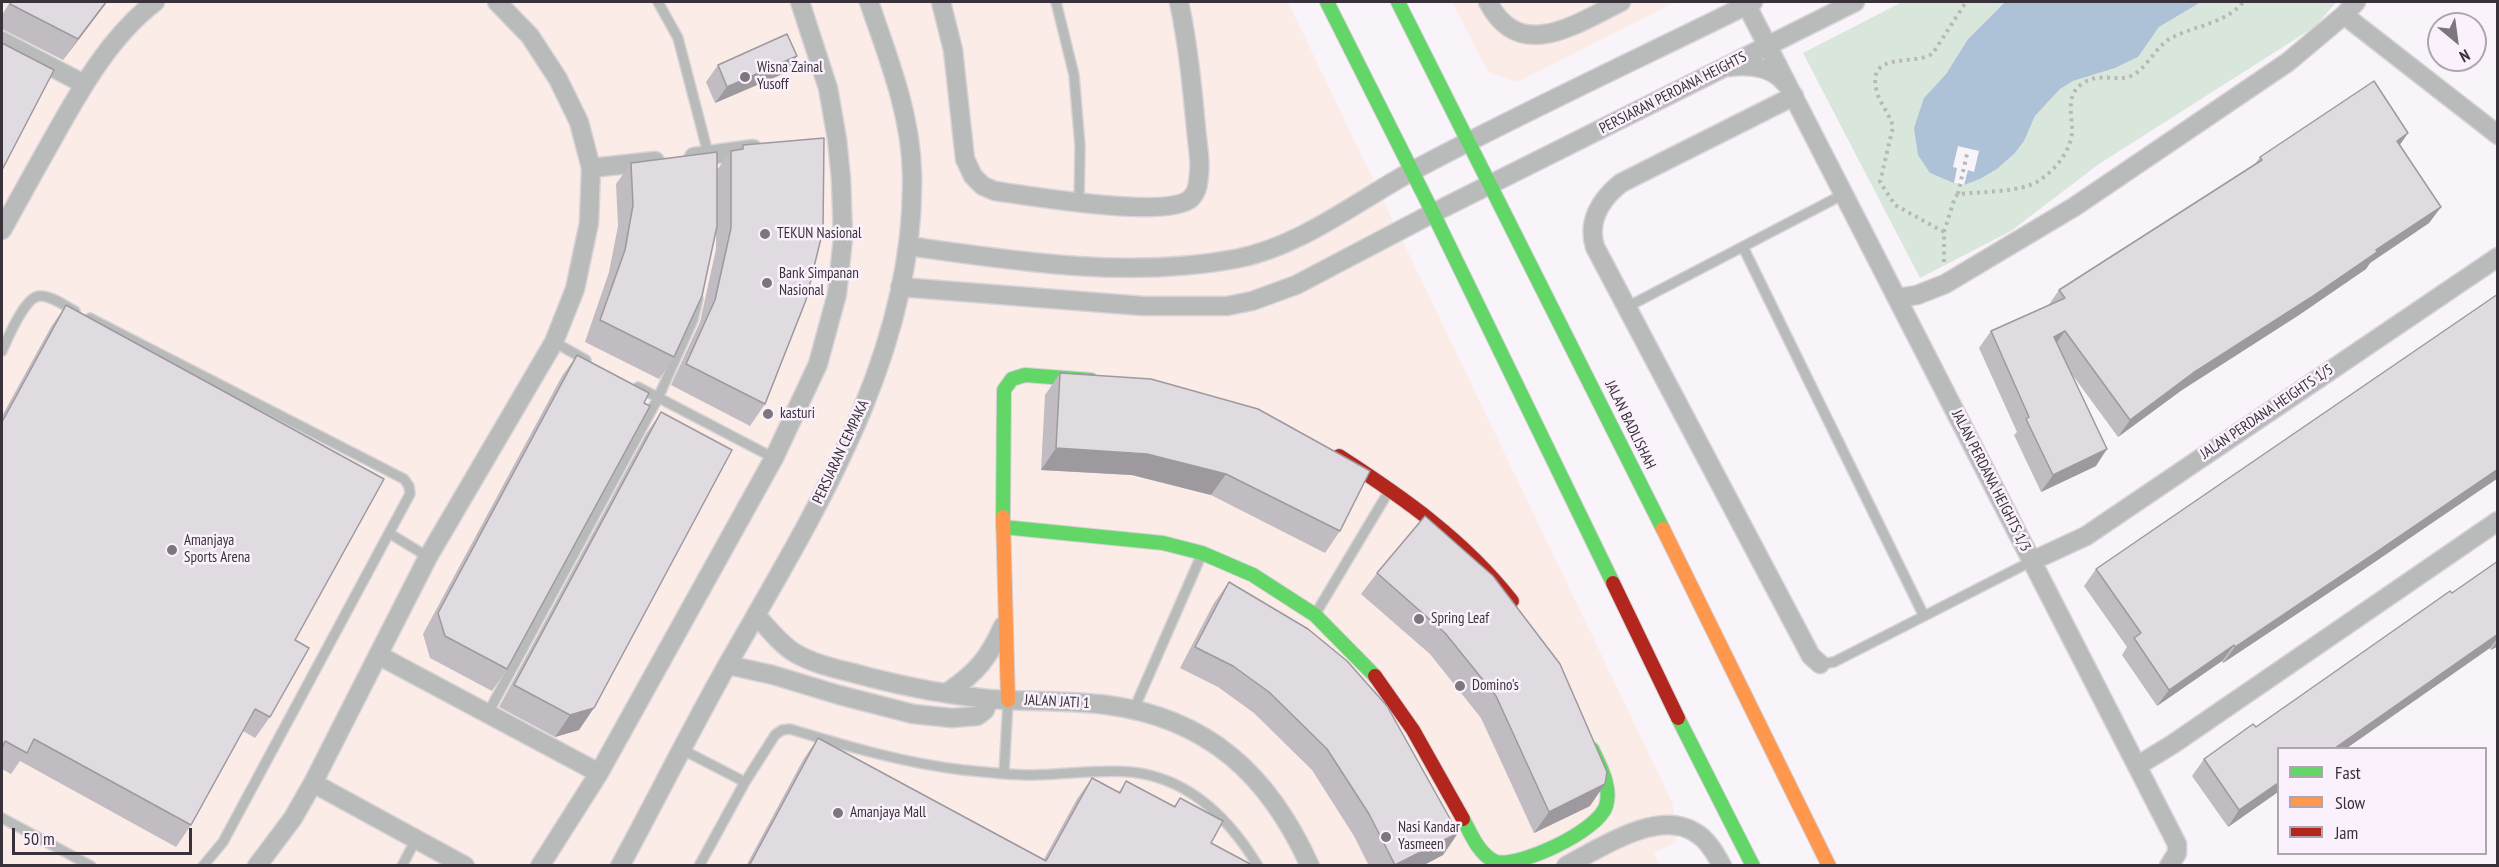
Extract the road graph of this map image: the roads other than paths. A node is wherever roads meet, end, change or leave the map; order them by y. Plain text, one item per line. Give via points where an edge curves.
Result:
1 (155, 2) edge
2 (658, 2) edge
3 (800, 2) edge
4 (869, 2) edge
5 (941, 2) edge
6 (1056, 2) edge
7 (1179, 2) edge
8 (1327, 2) edge
9 (1398, 2) edge
10 (1488, 2) edge
11 (1621, 2) edge
12 (1855, 2) edge
13 (1748, 3) edge
14 (508, 5) edge
15 (2350, 8) edge
16 (2, 41) edge
17 (1768, 45) junction
18 (1719, 69) junction
19 (84, 84) junction
20 (1794, 96) junction
21 (2498, 135) edge
22 (837, 139) junction
23 (814, 142) edge
24 (1469, 142) junction
25 (767, 148) edge
26 (709, 161) junction
27 (591, 168) junction
28 (1412, 171) junction
29 (1490, 184) junction
30 (1844, 194) junction
31 (1079, 203) junction
32 (1433, 213) junction
33 (2, 230) edge
34 (908, 246) junction
35 (1743, 247) junction
36 (2498, 257) edge
37 (900, 287) junction
38 (700, 289) edge
39 (1898, 298) junction
40 (1628, 307) junction
41 (554, 342) junction
42 (2, 351) edge
43 (596, 365) edge
44 (1103, 380) edge
45 (627, 381) edge
46 (658, 398) junction
47 (1327, 449) edge
48 (774, 458) junction
49 (1390, 489) junction
50 (2498, 521) edge
51 (1003, 527) junction
52 (389, 533) junction
53 (1202, 553) junction
54 (428, 557) junction
55 (2032, 561) junction
56 (1519, 610) edge
57 (756, 615) junction
58 (1315, 615) junction
59 (1924, 616) junction
60 (1006, 619) junction
61 (378, 655) junction
62 (1821, 664) joint
63 (728, 665) junction
64 (948, 692) junction
65 (999, 699) junction
66 (1134, 709) junction
67 (488, 713) junction
68 (1584, 733) edge
69 (682, 750) junction
70 (2137, 766) junction
71 (1004, 773) junction
72 (599, 774) junction
73 (745, 782) junction
74 (313, 783) junction
75 (2, 818) edge
76 (1587, 830) junction
77 (416, 838) junction
78 (1602, 846) junction
79 (1481, 857) edge
80 (90, 866) edge
81 (203, 866) edge
82 (257, 866) edge
83 (402, 866) edge
84 (465, 866) edge
85 (540, 866) edge
86 (620, 866) edge
87 (699, 866) edge
88 (1258, 866) edge
89 (1310, 866) edge
90 (1566, 866) edge
91 (1722, 866) edge
92 (1753, 866) edge
93 (1829, 866) edge
94 (2169, 866) edge

1 - 19 street via 110,46
2 - 26 lane via 678,38
3 - 22 street via 828,88
4 - 34 street, PERSIARAN CEMPAKA via 894,71 910,148
5 - 31 street via 953,50 965,159 973,176 995,192
6 - 31 lane via 1074,75 1080,146
7 - 31 street via 1192,81 1200,172 1196,192 1178,204
8 - 28 main road
9 - 24 main road, JALAN BADLISHAH
10 - 11 street via 1511,28 1545,36
12 - 17 street, PERSIARAN PERDANA HEIGHTS
13 - 17 street, JALAN PERDANA HEIGHTS 1/3
13 - 24 street
14 - 27 street via 558,79 579,122
15 - 21 street
15 - 39 street via 2288,62 2074,207 1945,284
16 - 19 street
17 - 18 street, PERSIARAN PERDANA HEIGHTS
17 - 20 street, JALAN PERDANA HEIGHTS 1/3
18 - 20 street via 1745,65 1764,69 1780,77
18 - 29 street, PERSIARAN PERDANA HEIGHTS
19 - 33 street
20 - 30 street, JALAN PERDANA HEIGHTS 1/3
20 - 40 street via 1621,183 1608,194 1591,234
22 - 23 street
22 - 48 street via 843,238 837,294 818,364
24 - 28 street
24 - 29 main road, JALAN BADLISHAH
25 - 26 street
26 - 27 street
27 - 41 street via 589,223 575,289
28 - 32 main road
28 - 34 street via 1299,236 1237,259 1158,268 1076,265
29 - 32 street, PERSIARAN PERDANA HEIGHTS
29 - 93 main road, JALAN BADLISHAH
30 - 35 lane
30 - 39 street, JALAN PERDANA HEIGHTS 1/3
32 - 37 street, PERSIARAN PERDANA HEIGHTS via 1296,285 1227,306 1143,306
32 - 92 main road
34 - 37 street, PERSIARAN CEMPAKA
35 - 40 lane
35 - 59 lane
36 - 55 street, JALAN PERDANA HEIGHTS 1/5 via 2086,536
37 - 57 street, PERSIARAN CEMPAKA via 871,390 849,441
38 - 46 lane via 693,320
39 - 55 street, JALAN PERDANA HEIGHTS 1/3
40 - 62 street via 1811,656
41 - 43 lane
41 - 54 street
42 - 52 lane via 31,300 48,297 405,479 410,494
44 - 51 main road via 1025,375 1007,384
45 - 46 lane
46 - 48 lane
46 - 67 lane
47 - 49 main road
48 - 72 street
49 - 56 main road via 1456,538
49 - 58 lane
50 - 70 street
51 - 53 main road via 1152,541
51 - 60 main road
52 - 54 lane
52 - 81 lane via 223,842
53 - 58 main road via 1253,576
53 - 66 lane
54 - 61 street
55 - 59 lane
55 - 70 street, JALAN PERDANA HEIGHTS 1/3
57 - 63 street, PERSIARAN CEMPAKA
57 - 64 street, JALAN JATI 1 via 794,653 818,663 906,687
58 - 79 main road via 1394,700
59 - 62 lane via 1834,662
60 - 64 street via 985,660 970,677
60 - 65 main road
61 - 67 street
61 - 74 street
63 - 65 street via 913,714 977,716
63 - 69 street, PERSIARAN CEMPAKA
64 - 65 street, JALAN JATI 1
65 - 66 street, JALAN JATI 1
65 - 71 lane
66 - 89 street, JALAN JATI 1 via 1181,726 1220,747 1250,772 1296,834
67 - 72 street
68 - 76 main road via 1606,782 1607,802 1599,820
69 - 73 lane
69 - 86 street, PERSIARAN CEMPAKA
70 - 94 street, JALAN PERDANA HEIGHTS 1/3 via 2177,844 2177,853
71 - 73 lane via 904,759 790,729 775,735
71 - 88 lane via 1132,772 1183,787 1222,817
72 - 85 street
73 - 87 lane
74 - 77 street
74 - 82 street
75 - 80 lane
76 - 78 street
76 - 79 main road via 1517,864 1500,864
77 - 83 lane
77 - 84 street
78 - 90 street
78 - 91 street via 1652,826 1674,826 1696,832

